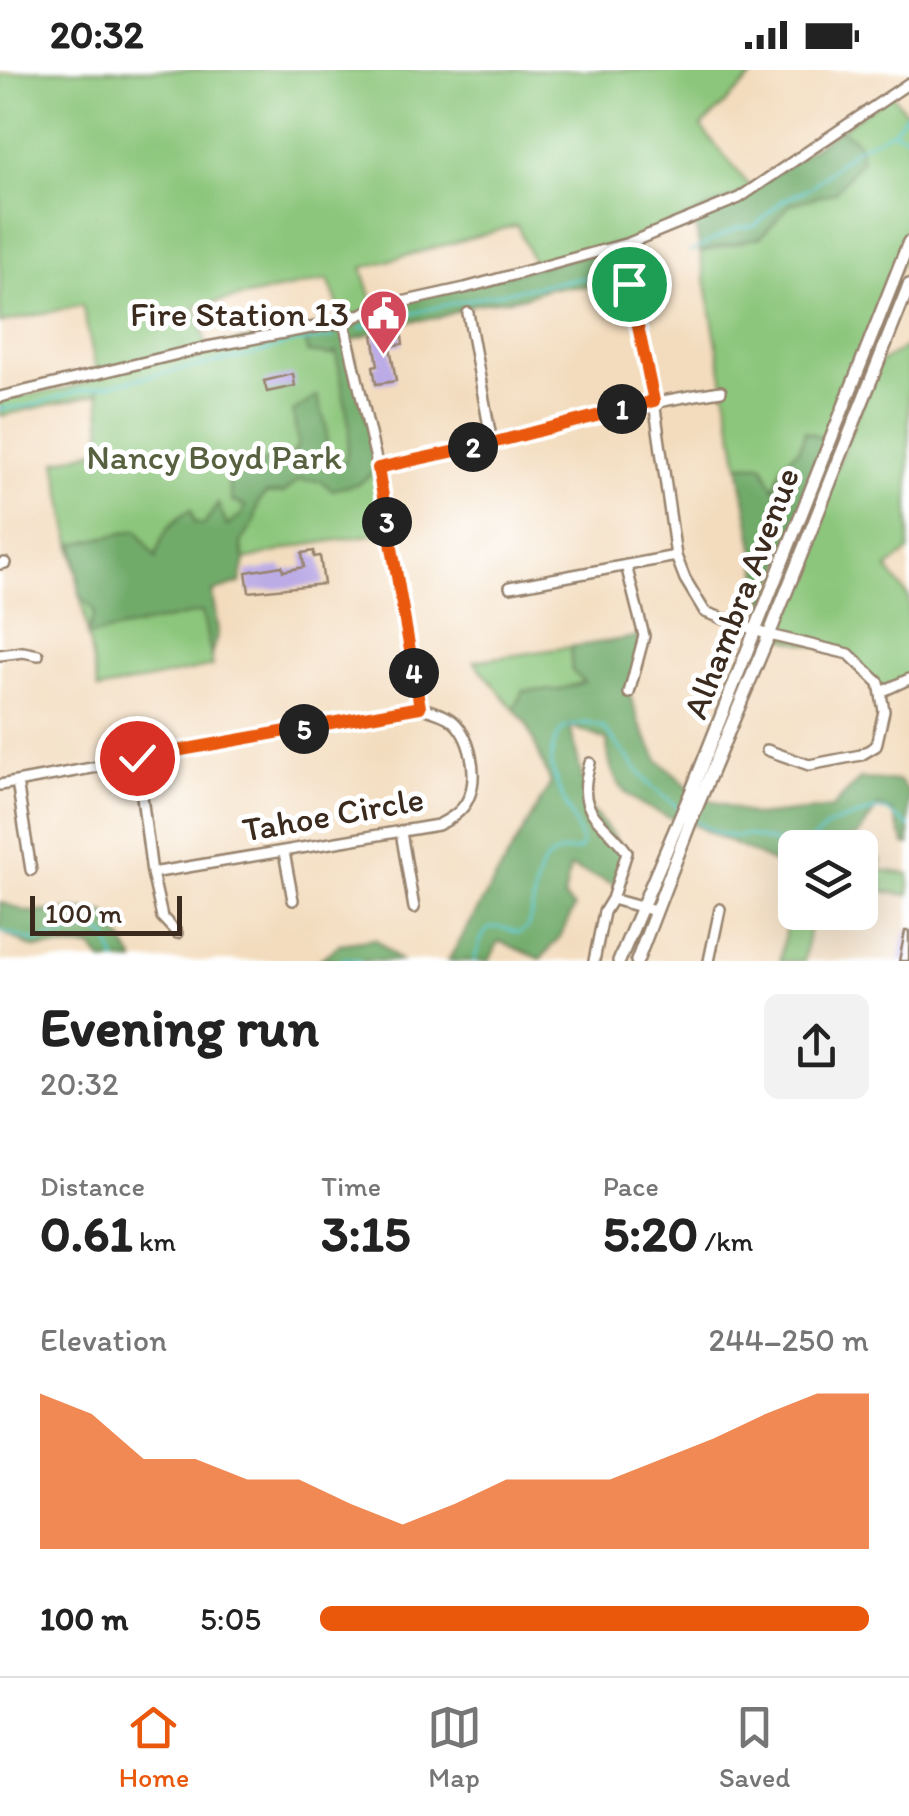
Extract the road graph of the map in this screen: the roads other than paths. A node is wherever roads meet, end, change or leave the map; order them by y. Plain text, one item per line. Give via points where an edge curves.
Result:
1 (909, 82) edge
2 (907, 251) edge
3 (629, 284) dead end
4 (909, 285) edge
5 (468, 313) dead end
6 (344, 322) junction
7 (722, 390) dead end
8 (0, 396) edge
9 (654, 401) junction
10 (492, 443) junction
11 (378, 468) junction
12 (676, 556) junction
13 (626, 565) junction
14 (510, 586) dead end
15 (756, 630) junction
16 (770, 635) junction
17 (38, 655) dead end
18 (0, 656) edge
19 (909, 679) edge
20 (881, 692) junction
21 (628, 693) dead end
22 (420, 707) junction
23 (766, 750) dead end
24 (137, 758) junction
25 (590, 763) dead end
26 (17, 782) junction
27 (0, 785) edge
28 (697, 794) junction
29 (685, 822) junction
30 (401, 832) junction
31 (284, 852) junction
32 (32, 870) dead end
33 (152, 873) junction
34 (612, 899) junction
35 (293, 900) dead end
36 (641, 907) junction
37 (414, 908) dead end
38 (720, 909) dead end
39 (655, 911) junction
40 (177, 933) dead end
41 (594, 961) edge
42 (618, 961) edge
43 (638, 961) edge
44 (709, 961) edge

1 - 6 street via 740,198 629,243 375,308
2 - 15 main road, Alhambra Avenue
3 - 9 street
4 - 16 main road, Alhambra Avenue
5 - 10 street
6 - 8 street
6 - 11 street
7 - 9 street
9 - 10 street
9 - 12 street
10 - 11 street
11 - 22 street
12 - 13 street
12 - 15 street via 705,612
13 - 14 street
13 - 21 street via 644,636
15 - 16 street
15 - 28 main road, Alhambra Avenue
16 - 20 street via 849,654 880,683
16 - 28 main road, Alhambra Avenue
17 - 18 street
19 - 20 street
20 - 23 street via 876,746 862,755 809,765
22 - 24 street
22 - 30 street, Tahoe Circle via 450,718 467,740 472,777 468,799 454,816
24 - 26 street
24 - 33 street
25 - 34 street via 584,784 589,807 627,852
26 - 27 street
26 - 32 street
28 - 29 main road, Alhambra Avenue
29 - 36 main road, Alhambra Avenue
29 - 39 main road, Alhambra Avenue
30 - 31 street, Tahoe Circle
30 - 37 street
31 - 33 street, Tahoe Circle
31 - 35 street
33 - 40 street via 162,916
34 - 36 street
34 - 41 street
36 - 39 street
36 - 42 main road, Alhambra Avenue
38 - 44 street
39 - 43 main road, Alhambra Avenue

